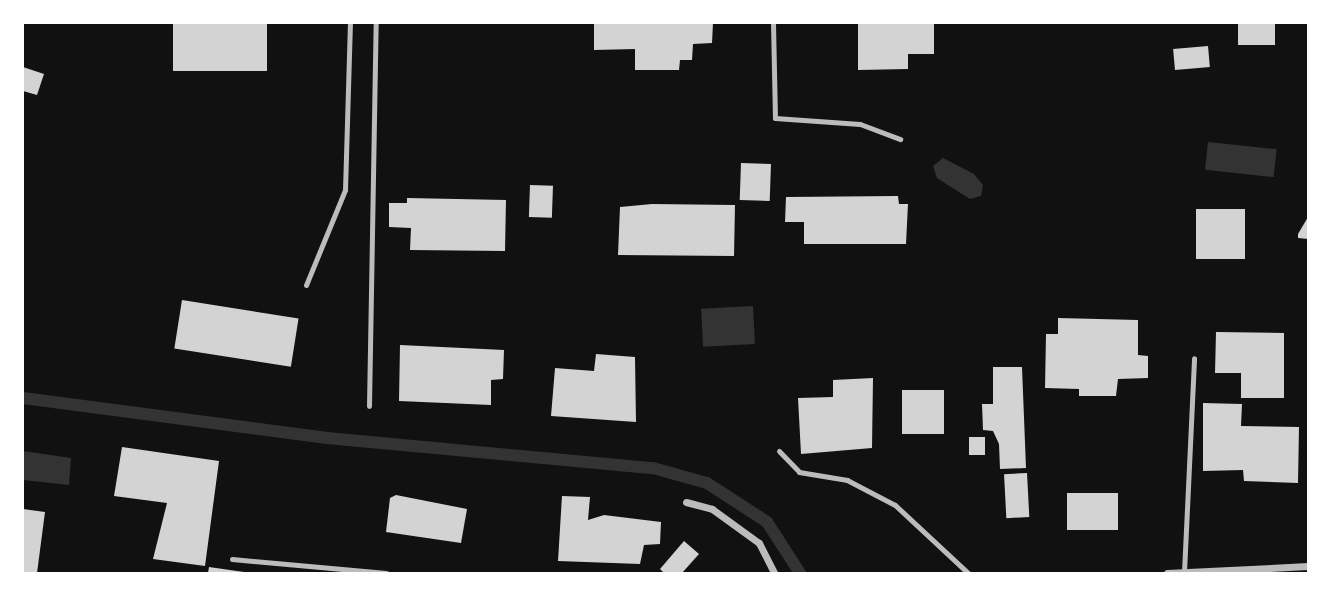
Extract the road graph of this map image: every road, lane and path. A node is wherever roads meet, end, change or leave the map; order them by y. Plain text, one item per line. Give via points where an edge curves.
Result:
1 (350, 23) edge
2 (376, 23) edge
3 (773, 23) edge
4 (900, 139) dead end
5 (306, 285) dead end
6 (1194, 358) dead end
7 (369, 406) dead end
8 (779, 451) dead end
9 (686, 502) dead end
10 (232, 559) dead end
11 (1308, 566) edge
12 (1184, 572) edge
13 (386, 573) edge
14 (774, 573) edge
15 (968, 573) edge
16 (1167, 573) edge

1 - 5 lane via 345,190
2 - 7 lane
3 - 4 lane via 775,118 860,124
6 - 12 lane
8 - 15 lane via 799,472 846,481 895,505
9 - 14 street via 712,509 760,543
10 - 13 lane
11 - 12 street
12 - 16 street

